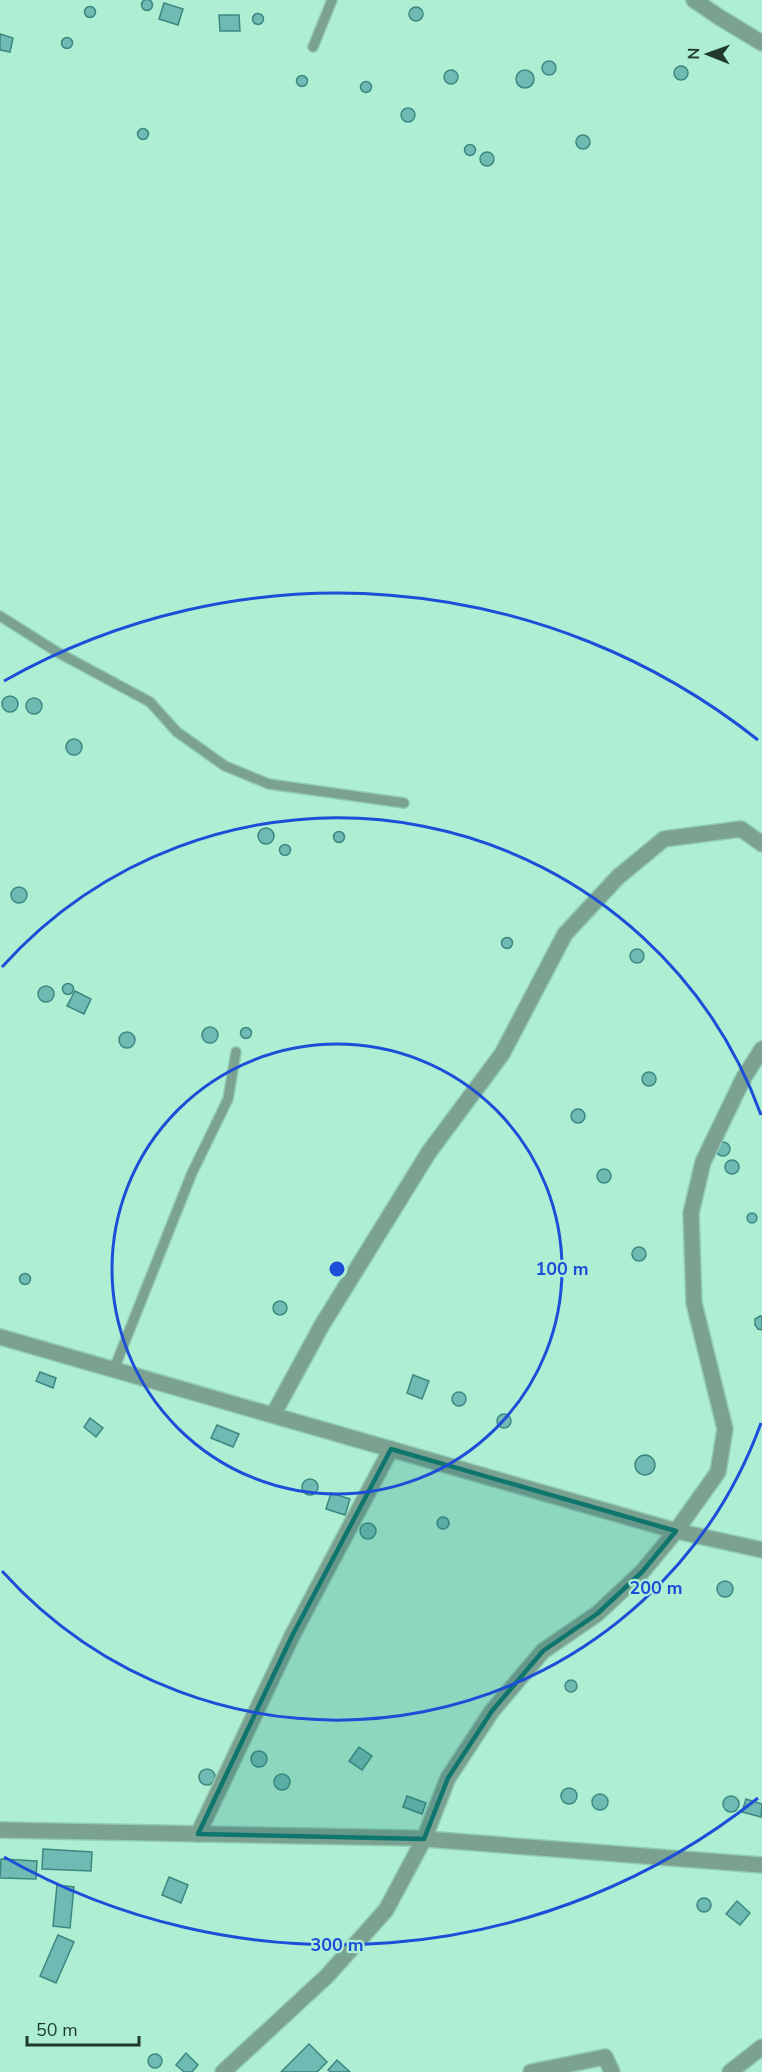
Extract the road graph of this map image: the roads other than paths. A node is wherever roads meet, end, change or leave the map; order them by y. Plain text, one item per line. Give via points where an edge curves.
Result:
1 (332, 0) edge
2 (694, 0) edge
3 (762, 43) edge
4 (314, 46) dead end
5 (0, 616) edge
6 (404, 803) dead end
7 (762, 844) edge
8 (762, 1049) edge
9 (236, 1052) dead end
10 (0, 1337) edge
11 (114, 1369) junction
12 (273, 1415) junction
13 (391, 1449) junction
14 (676, 1531) junction
15 (762, 1550) edge
16 (0, 1830) edge
17 (198, 1834) junction
18 (424, 1839) junction
19 (762, 1865) edge
20 (762, 2047) edge
21 (223, 2072) edge
22 (531, 2072) edge
23 (612, 2072) edge
24 (730, 2072) edge

1 - 4 lane
2 - 3 street
5 - 6 lane via 150,702 177,732 225,766 269,784
7 - 12 street via 741,829 664,839 618,877 565,934 502,1054 429,1152 322,1325
8 - 14 street via 703,1162 691,1214 694,1303 725,1429 718,1472
9 - 11 lane via 228,1099 192,1173
10 - 11 street
11 - 12 street
12 - 13 street
13 - 14 street
13 - 17 street via 292,1636
14 - 15 street
14 - 18 street via 642,1572 597,1614 543,1651 492,1711 448,1778
16 - 17 street
17 - 18 street
18 - 19 street
18 - 21 street via 386,1910 327,1976
20 - 24 street
22 - 23 street via 604,2057

